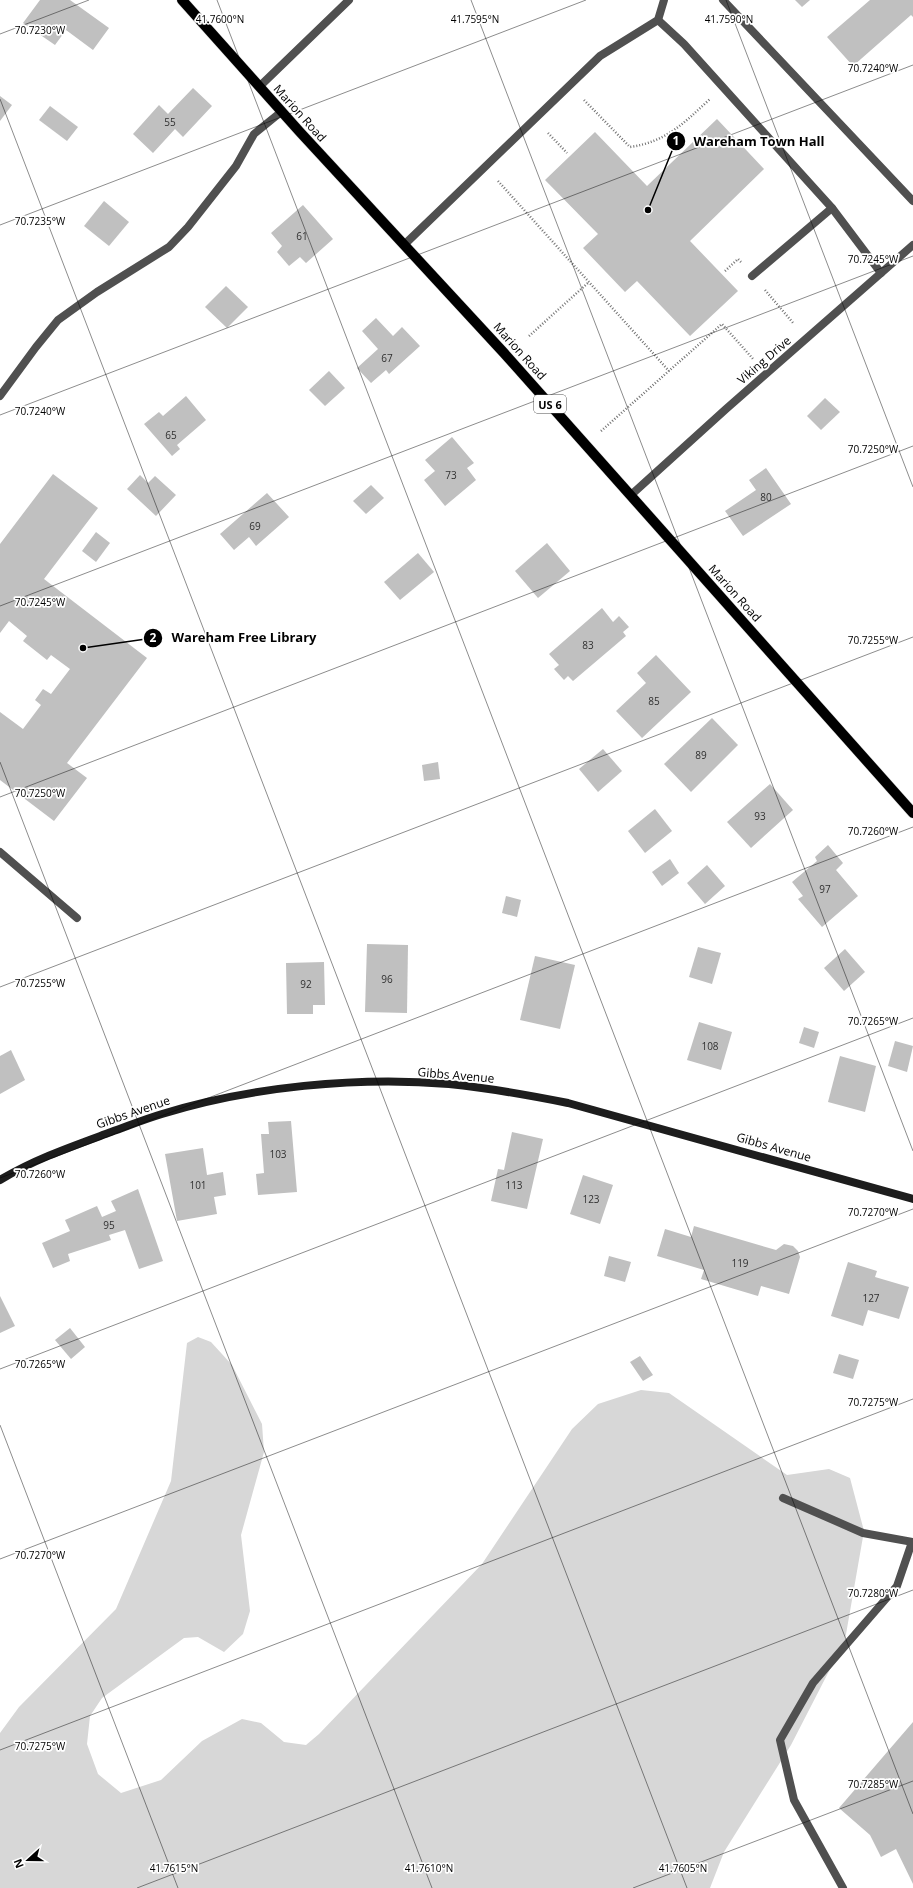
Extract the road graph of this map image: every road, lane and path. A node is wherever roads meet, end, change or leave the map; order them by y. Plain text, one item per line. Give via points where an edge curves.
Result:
1 (182, 0) edge
2 (349, 0) edge
3 (723, 0) edge
4 (662, 1) edge
5 (658, 20) junction
6 (259, 87) junction
7 (724, 87) junction
8 (584, 100) dead end
9 (281, 112) junction
10 (548, 133) dead end
11 (567, 153) dead end
12 (497, 181) dead end
13 (913, 201) edge
14 (832, 208) junction
15 (405, 244) junction
16 (913, 244) edge
17 (881, 273) junction
18 (752, 276) dead end
19 (589, 282) junction
20 (529, 336) dead end
21 (755, 360) dead end
22 (669, 371) junction
23 (0, 396) edge
24 (601, 431) dead end
25 (631, 495) junction
26 (913, 813) edge
27 (0, 852) edge
28 (77, 918) dead end
29 (0, 1180) edge
30 (913, 1199) edge
31 (783, 1498) dead end
32 (912, 1542) edge
33 (843, 1888) edge

1 - 6 main road, Marion Road / US 6
2 - 6 lane
3 - 13 lane
4 - 5 lane
5 - 7 lane
5 - 15 lane via 600,56 539,118
6 - 9 main road, Marion Road / US 6
7 - 8 path via 674,131 643,145 630,147
7 - 14 lane
9 - 15 main road, Marion Road / US 6
9 - 23 lane via 254,134 236,166 169,247 96,292 58,320
10 - 11 path
12 - 19 path
14 - 17 lane
14 - 18 lane
15 - 25 main road, Marion Road / US 6
16 - 17 lane, Viking Drive
17 - 25 lane, Viking Drive
19 - 20 path
19 - 22 path
21 - 22 path via 722,324
22 - 24 path
25 - 26 main road, Marion Road / US 6
27 - 28 lane
29 - 30 main road, Gibbs Avenue via 16,1170 62,1150 162,1114 231,1096 278,1088 374,1082 448,1084 568,1103
31 - 32 lane via 863,1534
32 - 33 lane via 897,1586 813,1683 780,1740 794,1800

